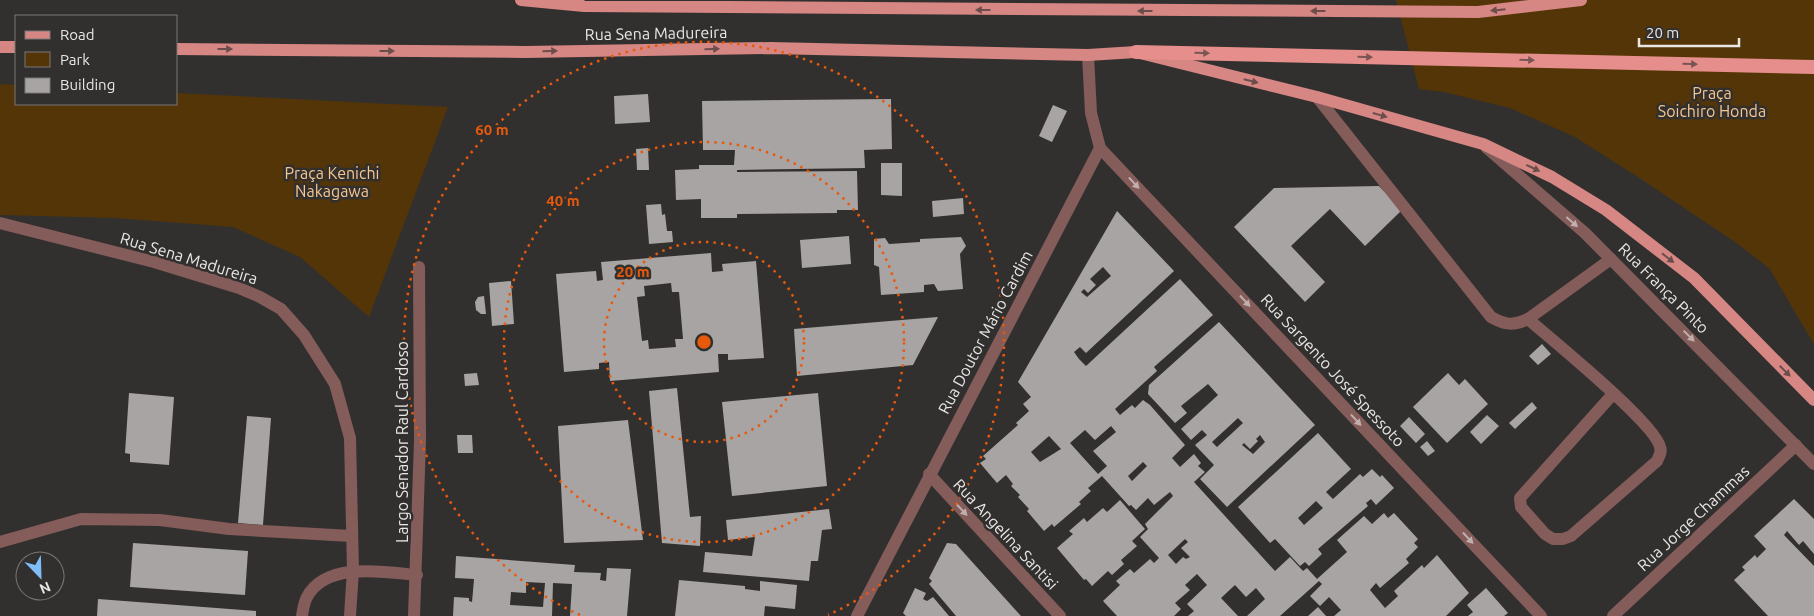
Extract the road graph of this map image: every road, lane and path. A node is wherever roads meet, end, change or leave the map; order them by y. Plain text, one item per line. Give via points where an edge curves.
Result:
1 (521, 0) edge
2 (1581, 0) edge
3 (0, 47) edge
4 (15, 47) edge
5 (178, 49) edge
6 (1136, 52) junction
7 (1088, 55) junction
8 (1814, 67) edge
9 (1317, 97) junction
10 (1483, 144) junction
11 (1100, 148) junction
12 (0, 223) edge
13 (1611, 259) junction
14 (419, 267) dead end
15 (1528, 319) junction
16 (1613, 394) junction
17 (1814, 400) edge
18 (1796, 445) junction
19 (1814, 464) edge
20 (929, 474) junction
21 (351, 536) junction
22 (0, 542) edge
23 (353, 570) junction
24 (417, 574) junction
25 (302, 616) edge
26 (350, 616) edge
27 (414, 616) edge
28 (857, 616) edge
29 (1060, 616) edge
30 (1541, 616) edge
31 (1614, 616) edge

2 -> 1 main road via 1478,12 584,6
3 - 4 main road
5 -> 7 main road, Rua Sena Madureira via 534,52 770,48
6 - 7 main road, Rua Sena Madureira
6 -> 8 highway
6 -> 9 main road, Rua Sena Madureira
7 - 11 street via 1091,113
9 -> 10 main road, Rua Sena Madureira
9 - 15 street via 1491,317 1502,324 1515,325
10 -> 13 street, Rua França Pinto
10 -> 17 main road, Rua Sena Madureira via 1552,177 1606,210 1694,278
11 - 20 street, Rua Doutor Mário Cardim
11 -> 30 street, Rua Sargento José Spessoto
12 - 21 street, Rua Sena Madureira via 154,262 239,288 280,309 304,335 335,384 350,438
13 - 15 street
13 -> 18 street, Rua França Pinto
14 - 24 street, Largo Senador Raul Cardoso
15 - 16 street
16 - 16 street via 1520,498 1521,507 1545,534 1553,538 1571,536 1661,454 1654,434
18 - 19 street, Rua França Pinto
18 - 31 street, Rua Jorge Chammas
20 - 28 street, Rua Doutor Mário Cardim
20 -> 29 street, Rua Angelina Santisi
21 - 22 street via 229,529 160,520 81,519
21 - 23 street, Rua Sena Madureira
23 - 24 street
23 - 25 street via 314,587 307,597
23 - 26 street, Rua Sena Madureira
24 - 27 street, Largo Senador Raul Cardoso

